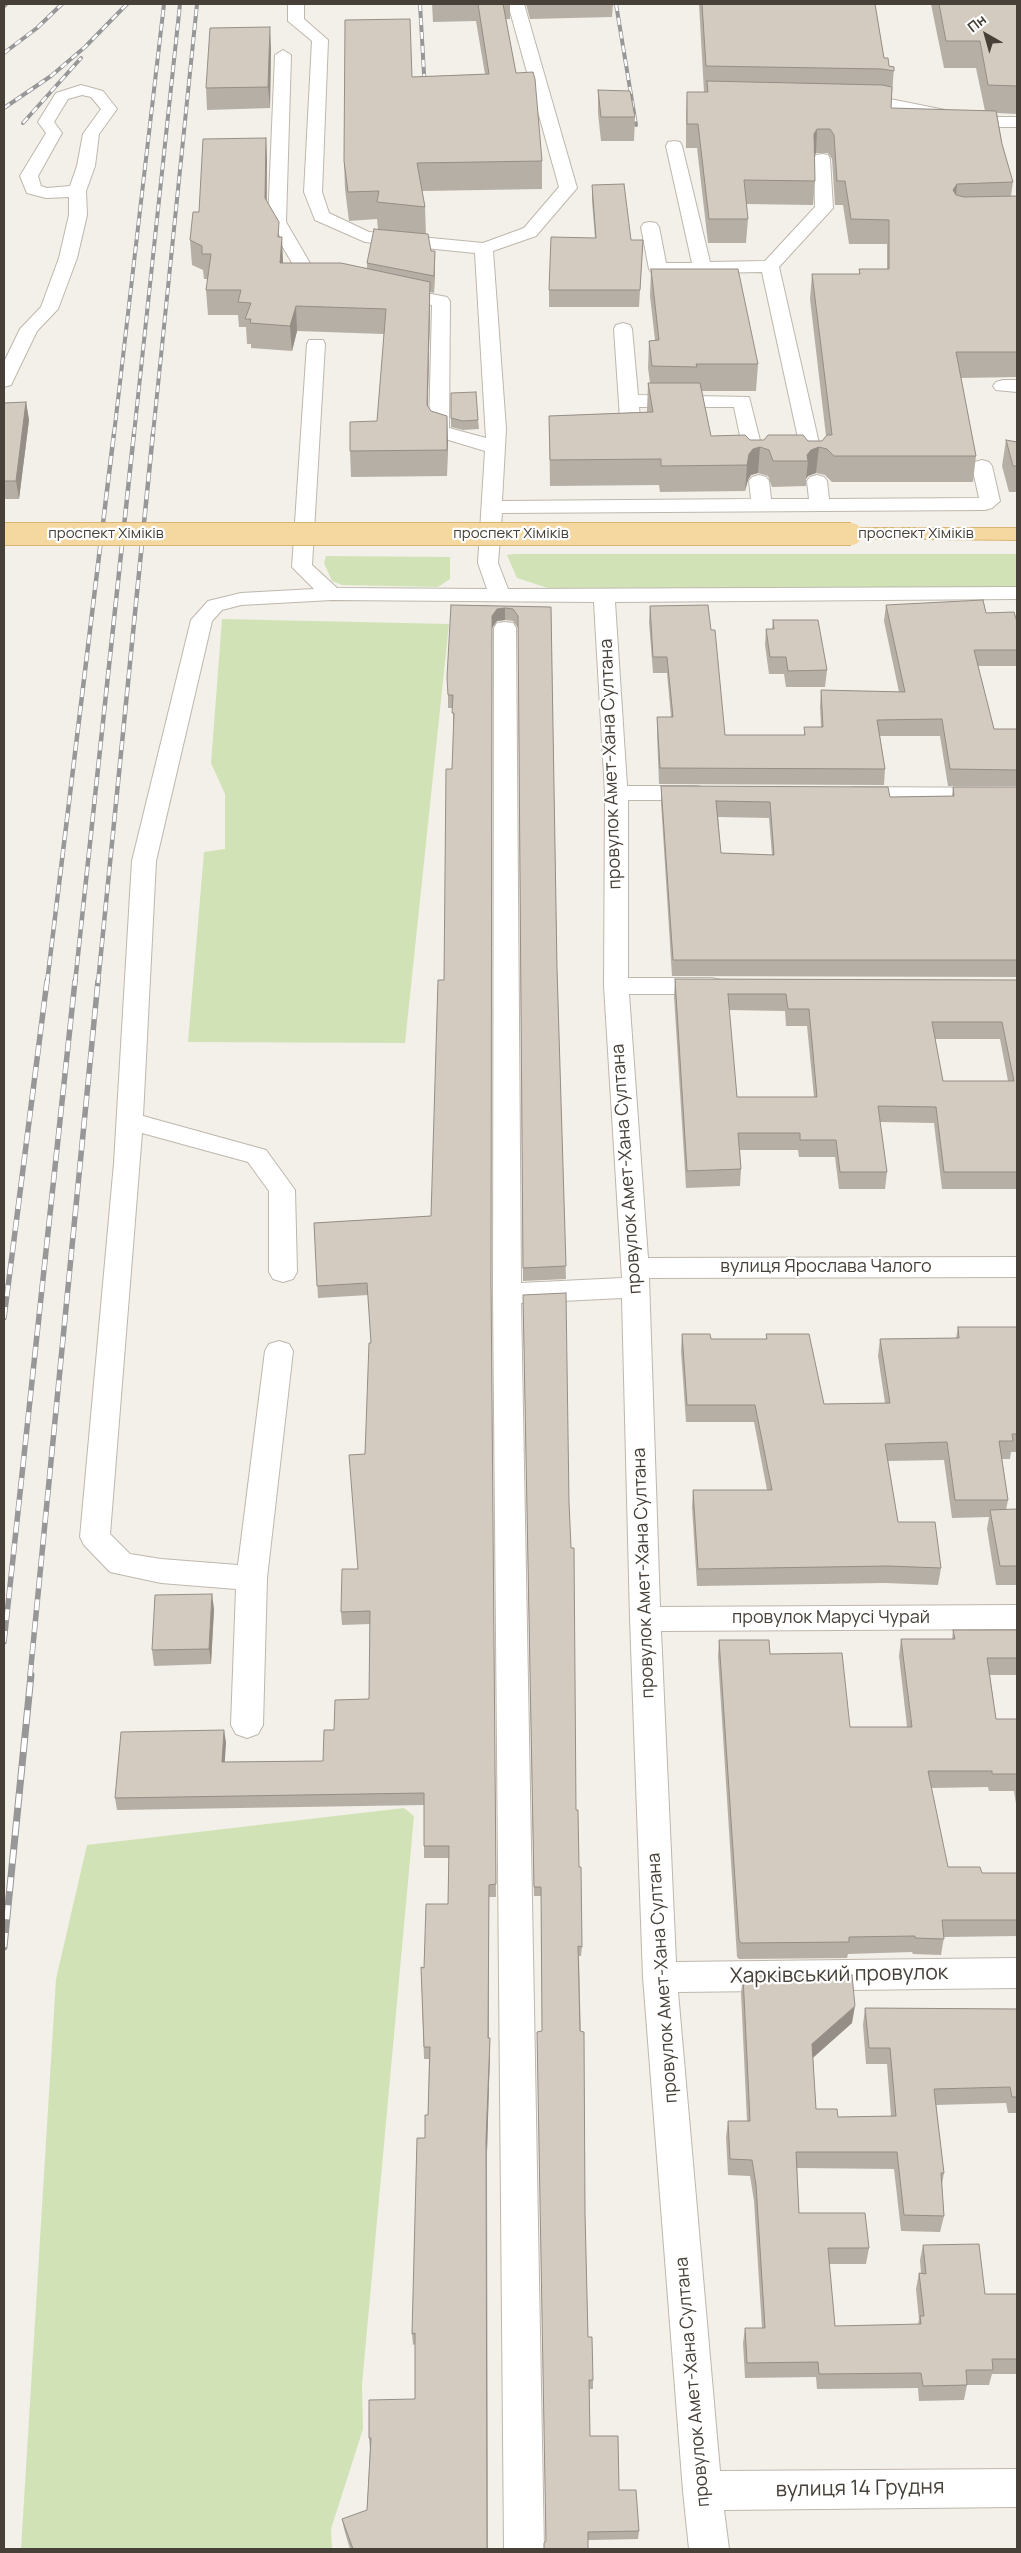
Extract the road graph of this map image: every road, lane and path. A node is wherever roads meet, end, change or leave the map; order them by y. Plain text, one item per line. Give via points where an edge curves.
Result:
1 (296, 4) edge
2 (516, 4) edge
3 (283, 55) dead end
4 (841, 102) edge
5 (1017, 122) edge
6 (674, 146) dead end
7 (822, 159) dead end
8 (77, 191) junction
9 (650, 227) dead end
10 (484, 248) junction
11 (770, 266) junction
12 (702, 268) junction
13 (350, 282) edge
14 (378, 288) edge
15 (624, 329) dead end
16 (316, 344) dead end
17 (4, 381) edge
18 (629, 401) junction
19 (631, 430) edge
20 (494, 447) junction
21 (755, 460) edge
22 (813, 461) edge
23 (982, 466) dead end
24 (759, 481) dead end
25 (817, 481) dead end
26 (820, 504) junction
27 (762, 505) junction
28 (492, 507) junction
29 (4, 534) edge
30 (1017, 534) edge
31 (332, 594) junction
32 (500, 596) junction
33 (604, 596) junction
34 (1016, 599) edge
35 (505, 628) dead end
36 (616, 793) junction
37 (714, 793) edge
38 (831, 794) edge
39 (1017, 795) edge
40 (616, 986) junction
41 (733, 986) edge
42 (129, 1121) junction
43 (1017, 1267) edge
44 (283, 1272) dead end
45 (635, 1277) junction
46 (507, 1294) junction
47 (278, 1351) dead end
48 (252, 1578) junction
49 (1017, 1617) edge
50 (645, 1619) junction
51 (247, 1725) dead end
52 (1017, 1973) edge
53 (660, 1977) junction
54 (1017, 2488) edge
55 (702, 2491) junction
56 (524, 2549) edge
57 (709, 2549) edge

1 - 10 street via 296,21 320,40 312,192 320,216 365,237
2 - 10 street via 568,188 530,232
3 - 13 street via 277,222 304,270
4 - 5 street via 880,102 980,122
6 - 12 street
7 - 11 street via 824,208
8 - 8 street via 92,134 109,109 97,94 81,90 62,96 58,102 46,122 54,133 44,156 29,176 33,189 46,193
8 - 17 street via 78,214 68,258 49,308 29,329
9 - 12 street via 658,269
10 - 20 street via 496,429
11 - 12 street
11 - 22 street
14 - 20 street via 441,301 439,431
15 - 18 street
16 - 31 street via 302,567
18 - 19 street
18 - 21 street via 742,401
20 - 28 street
23 - 26 street via 990,501 986,504
24 - 27 street
25 - 26 street
26 - 27 street
27 - 28 street
28 - 32 street via 488,563
29 - 30 main road, проспект Хіміків, bridge
31 - 32 street
31 - 42 street via 241,599 215,606 202,620 144,861
32 - 33 street
33 - 34 street
33 - 36 street, провулок Амет-Хана Султана
35 - 46 street
36 - 37 street
36 - 40 street, провулок Амет-Хана Султана
38 - 39 street
40 - 41 street
40 - 45 street, провулок Амет-Хана Султана
42 - 44 street via 257,1156 282,1190
42 - 48 street via 95,1537 122,1564 162,1571
43 - 45 street, вулиця Ярослава Чалого
45 - 46 street, вулиця Ярослава Чалого
45 - 50 street, провулок Амет-Хана Султана
46 - 56 street
47 - 48 street
48 - 51 street
49 - 50 street, провулок Марусі Чурай
50 - 53 street, провулок Амет-Хана Султана
52 - 53 street, Харківський провулок
53 - 55 street, провулок Амет-Хана Султана
54 - 55 street, вулиця 14 Грудня
55 - 57 street, провулок Амет-Хана Султана

